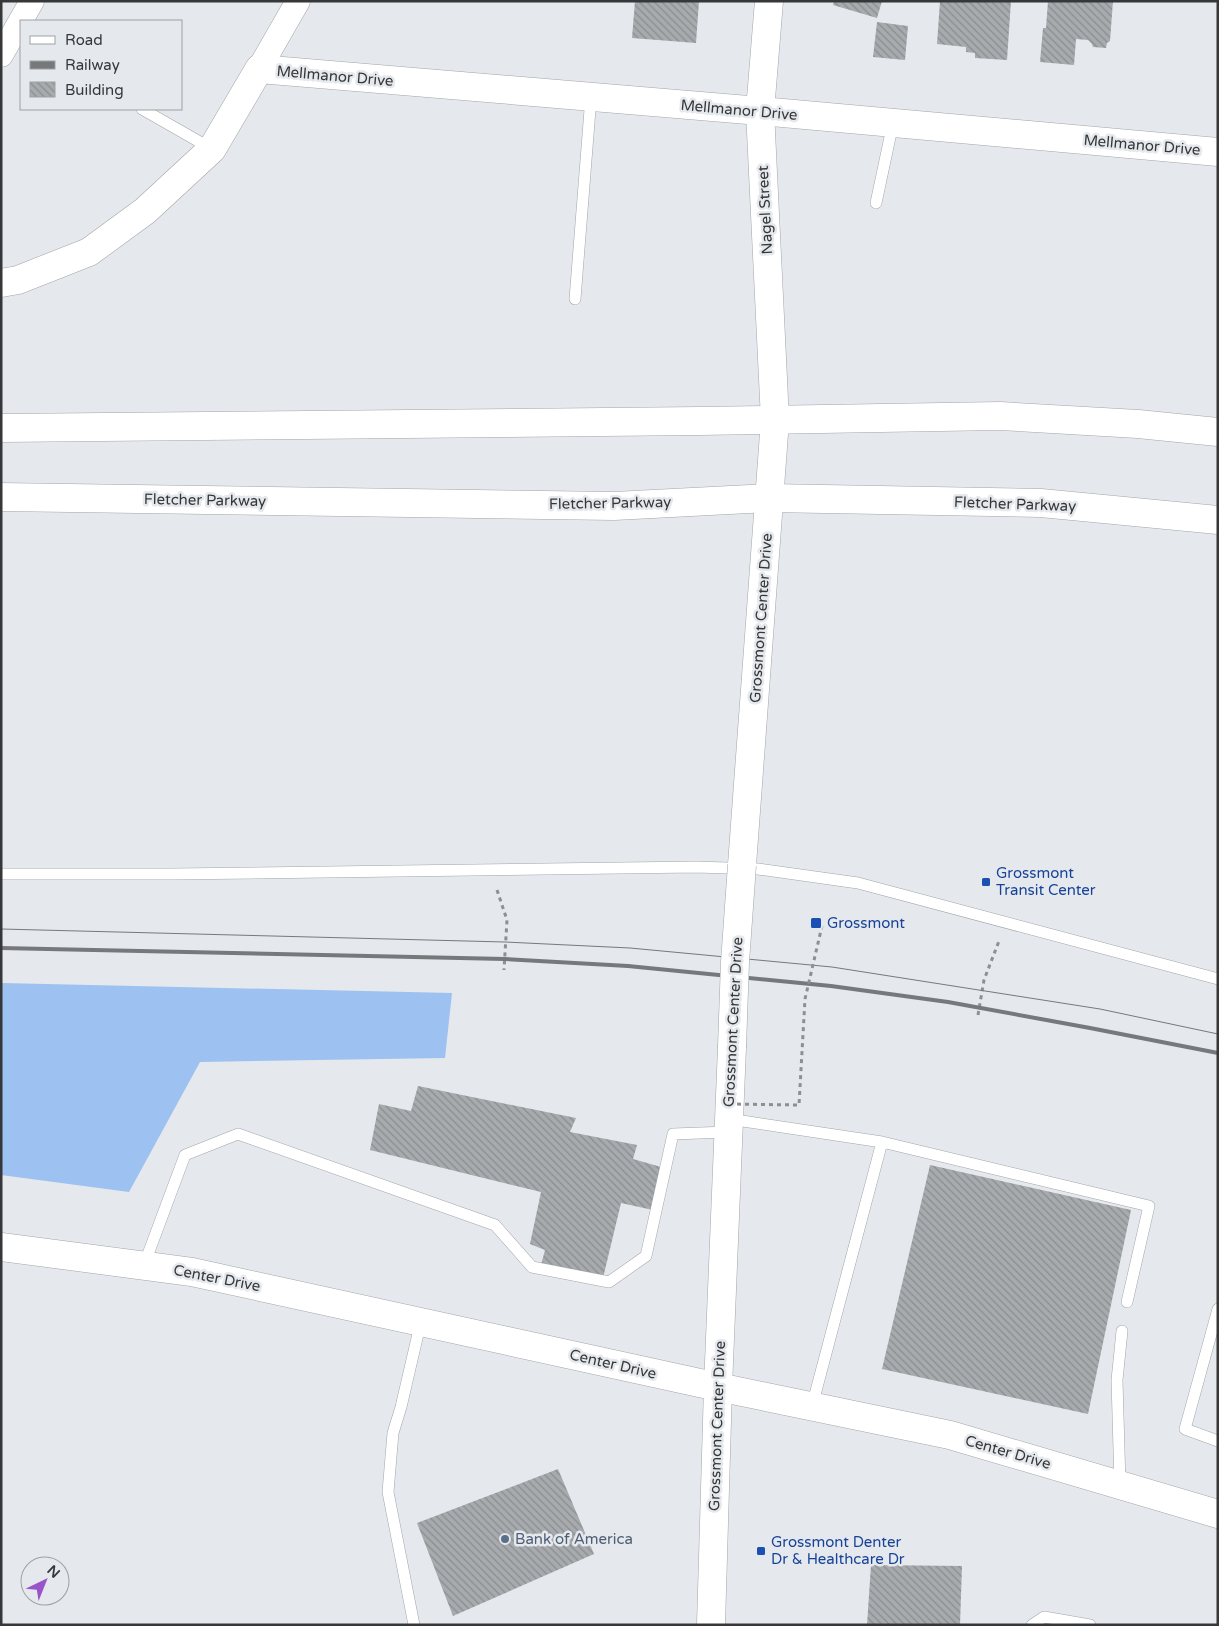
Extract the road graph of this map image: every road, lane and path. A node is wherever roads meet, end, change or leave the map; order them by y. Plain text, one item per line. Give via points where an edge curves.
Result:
1 (32, 1) edge
2 (298, 1) edge
3 (768, 1) edge
4 (21, 20) edge
5 (20, 22) edge
6 (1, 55) edge
7 (259, 69) junction
8 (590, 97) junction
9 (144, 110) edge
10 (760, 111) junction
11 (893, 123) junction
12 (212, 149) junction
13 (1218, 152) edge
14 (876, 203) dead end
15 (1, 283) edge
16 (575, 299) dead end
17 (775, 420) junction
18 (1, 428) edge
19 (1218, 432) edge
20 (1, 497) edge
21 (770, 498) junction
22 (1218, 520) edge
23 (490, 870) junction
24 (1, 874) edge
25 (1007, 922) junction
26 (822, 926) dead end
27 (504, 970) dead end
28 (1218, 979) edge
29 (978, 1015) dead end
30 (729, 1118) junction
31 (882, 1142) junction
32 (1, 1247) edge
33 (144, 1266) junction
34 (1127, 1302) dead end
35 (1218, 1309) edge
36 (421, 1321) junction
37 (1122, 1331) dead end
38 (718, 1387) junction
39 (812, 1406) junction
40 (1218, 1441) edge
41 (1120, 1485) junction
42 (1218, 1514) edge
43 (414, 1625) edge
44 (711, 1625) edge
45 (1032, 1625) edge
46 (1090, 1625) edge

1 - 4 street
2 - 7 street
3 - 10 main road, Nagel Street
5 - 6 street
7 - 8 main road, Mellmanor Drive
7 - 12 main road
8 - 10 main road, Mellmanor Drive
8 - 16 lane
9 - 12 lane
10 - 11 main road, Mellmanor Drive
10 - 17 main road, Nagel Street
11 - 13 main road, Mellmanor Drive
11 - 14 lane
12 - 15 main road via 145,211 90,252 18,280
17 - 18 main road
17 - 19 main road via 1000,416
17 - 21 main road, Grossmont Center Drive
20 - 21 main road, Fletcher Parkway via 614,506
21 - 22 main road, Fletcher Parkway via 1042,503
21 - 30 main road, Grossmont Center Drive, bridge via 736,952
23 - 24 lane
23 - 25 lane via 758,869 858,883
23 - 27 path via 507,920
25 - 28 lane
25 - 29 path via 984,980
26 - 30 path, bridge via 805,999 799,1105
30 - 31 lane
30 - 33 lane via 673,1134 646,1256 609,1282 532,1267 495,1225 238,1134 185,1155
30 - 38 main road, Grossmont Center Drive
31 - 34 lane via 1149,1206
31 - 39 lane
32 - 33 main road, Center Drive
33 - 36 main road, Center Drive via 192,1272
35 - 40 lane via 1185,1429
36 - 38 main road, Center Drive
36 - 43 lane via 393,1433 388,1492
37 - 41 lane via 1117,1380
38 - 39 main road, Center Drive
38 - 44 main road, Grossmont Center Drive
39 - 41 main road, Center Drive via 950,1434
41 - 42 main road, Center Drive
45 - 46 lane via 1044,1617

